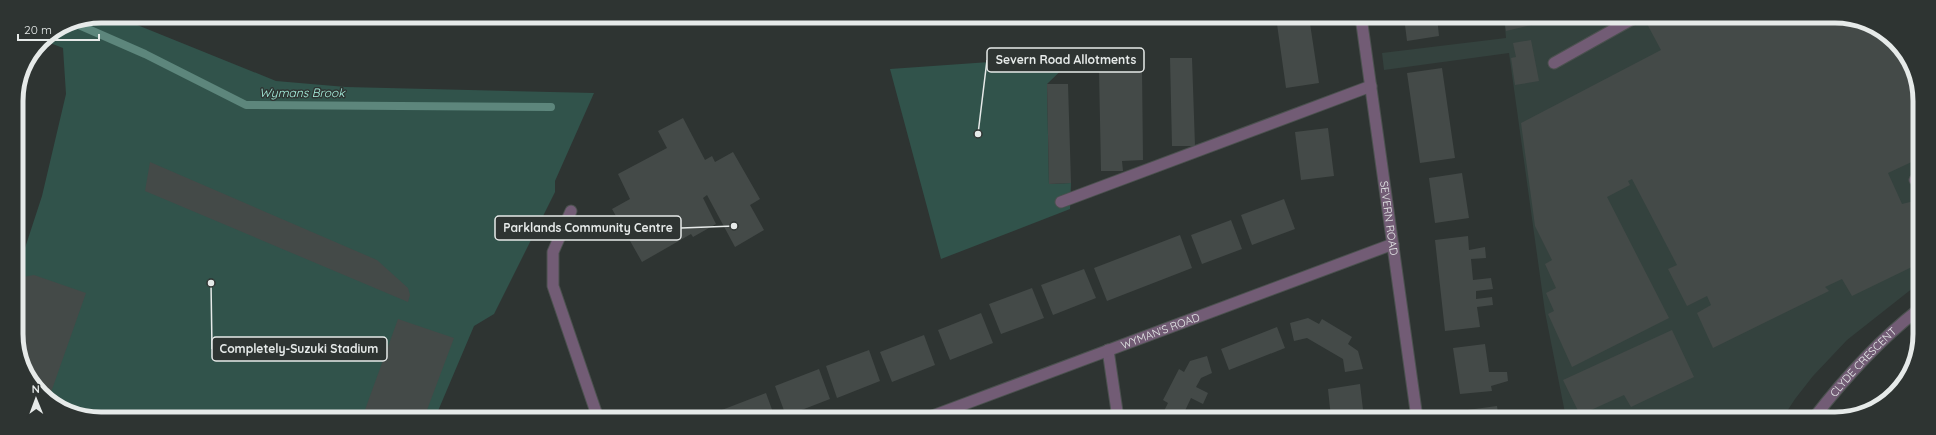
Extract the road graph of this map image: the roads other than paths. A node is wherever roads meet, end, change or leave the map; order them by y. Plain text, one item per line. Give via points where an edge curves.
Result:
1 (1362, 23) edge
2 (1625, 23) edge
3 (1554, 63) dead end
4 (1370, 86) junction
5 (1061, 202) dead end
6 (571, 211) dead end
7 (1393, 244) junction
8 (1913, 314) edge
9 (1108, 350) junction
10 (596, 412) edge
11 (943, 412) edge
12 (1117, 412) edge
13 (1416, 412) edge
14 (1818, 412) edge

1 - 4 street, SEVERN ROAD
2 - 3 street
4 - 5 street
4 - 7 street, SEVERN ROAD
6 - 10 street via 553,252 553,286
7 - 9 street, WYMAN'S ROAD
7 - 13 street, SEVERN ROAD
8 - 14 street, CLYDE CRESCENT via 1872,351 1840,384
9 - 11 street, WYMAN'S ROAD
9 - 12 street

